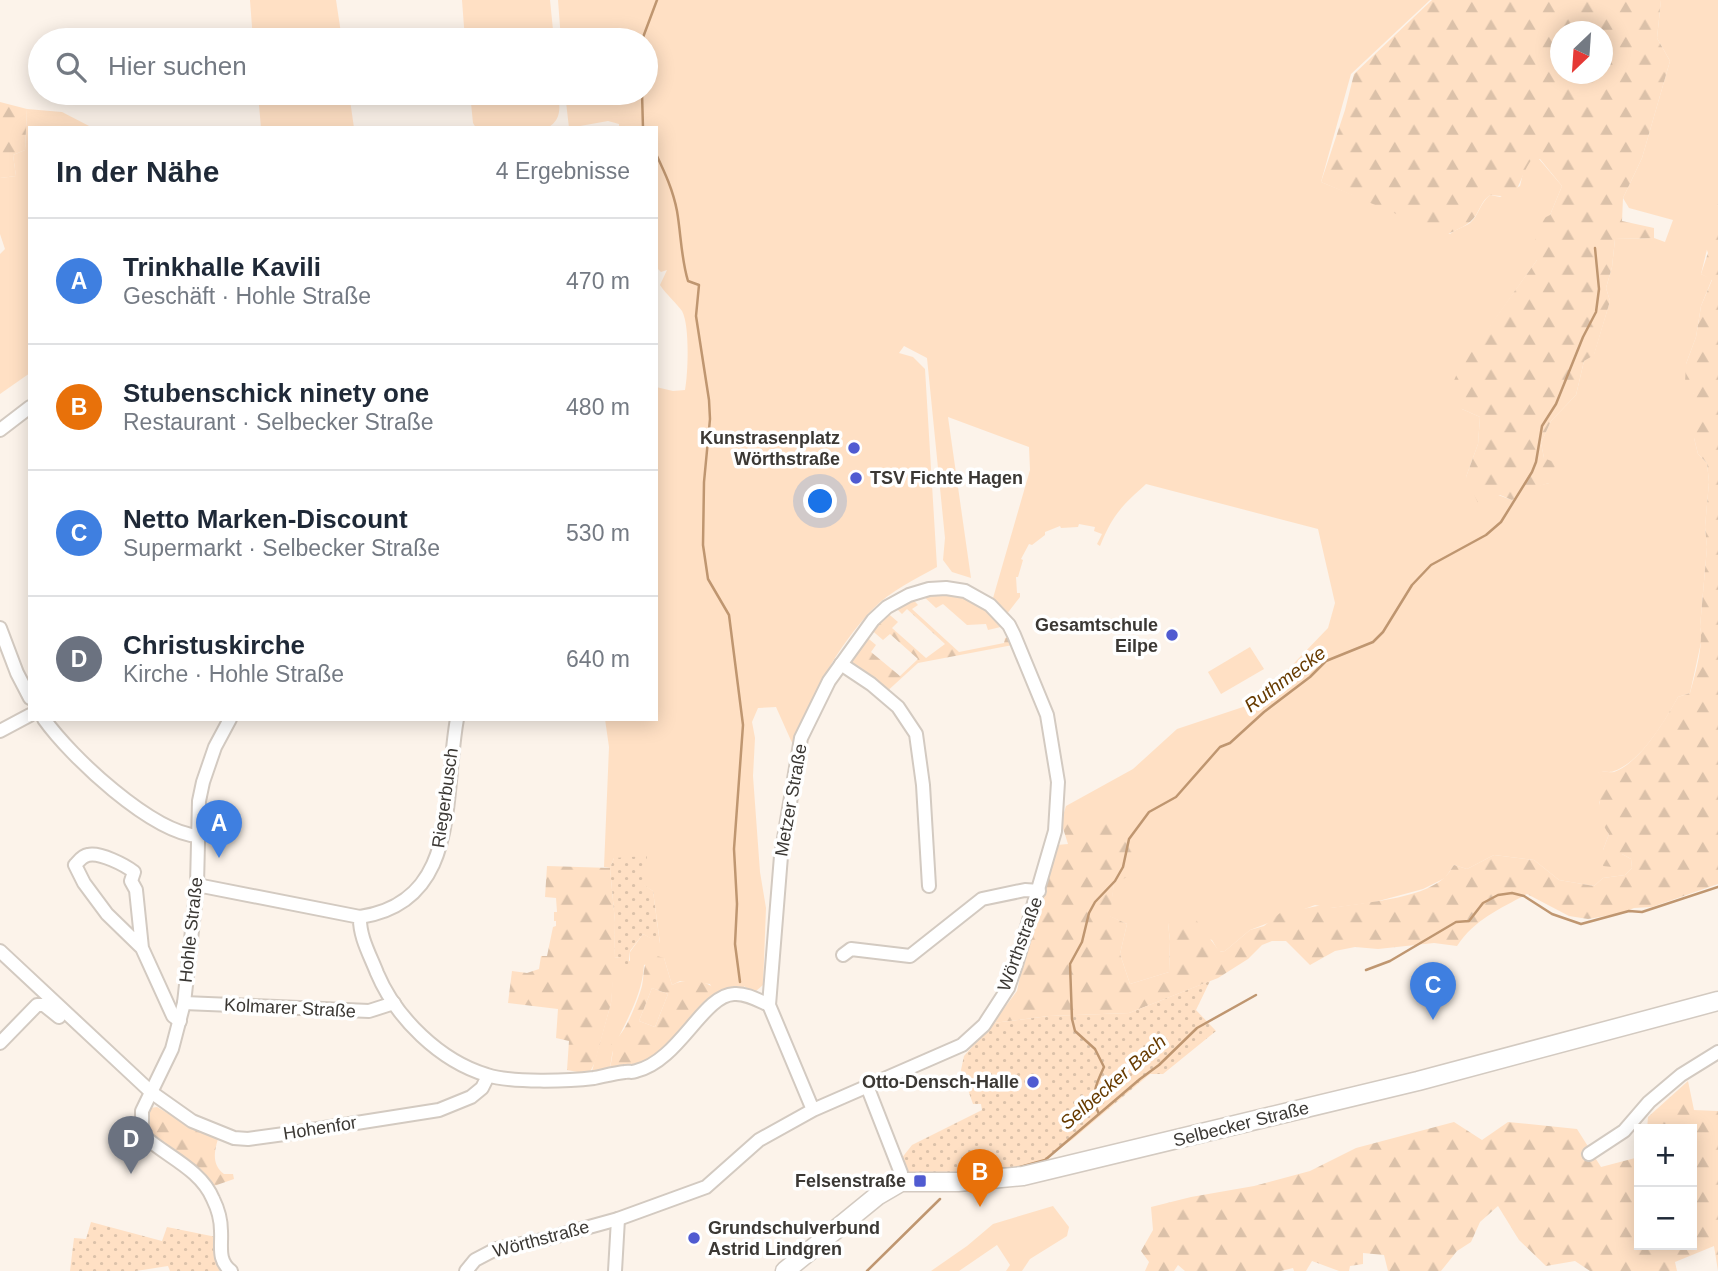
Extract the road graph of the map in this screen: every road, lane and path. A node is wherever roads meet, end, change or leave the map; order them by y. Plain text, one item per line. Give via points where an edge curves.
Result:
1 (28, 409) edge
2 (0, 430) edge
3 (0, 628) edge
4 (841, 664) junction
5 (28, 694) edge
6 (28, 716) edge
7 (46, 721) edge
8 (229, 721) edge
9 (457, 721) edge
10 (0, 731) edge
11 (198, 836) junction
12 (197, 885) junction
13 (929, 886) dead end
14 (1039, 891) junction
15 (360, 917) junction
16 (142, 948) junction
17 (0, 951) edge
18 (843, 956) dead end
19 (1718, 1001) edge
20 (184, 1003) junction
21 (394, 1003) junction
22 (769, 1005) junction
23 (73, 1020) junction
24 (180, 1021) junction
25 (0, 1043) edge
26 (1718, 1052) edge
27 (488, 1076) junction
28 (867, 1086) junction
29 (151, 1092) junction
30 (813, 1110) junction
31 (1589, 1154) dead end
32 (901, 1182) junction
33 (618, 1219) junction
34 (232, 1271) edge
35 (466, 1271) edge
36 (615, 1271) edge
37 (785, 1271) edge

1 - 2 street
3 - 5 street
4 - 13 street via 898,707 916,734
4 - 14 street, Wörthstraße via 878,615 914,593 946,588 965,591 997,611 1011,629 1047,715 1058,782 1055,831
4 - 22 street, Metzer Straße via 801,738 781,856
6 - 10 street
7 - 11 street via 97,776 180,834
8 - 11 street, Hohle Straße via 203,782
9 - 15 street, Riegerbusch via 441,846 430,873 405,902
11 - 12 street, Hohle Straße
12 - 15 street
12 - 20 street, Hohle Straße
14 - 18 street via 982,899 910,956 851,950
14 - 28 street, Wörthstraße via 1008,988 984,1025 962,1045
15 - 21 street via 360,929 379,978
16 - 16 street, Hohle Straße via 84,883 75,865 84,856 97,854 122,862 134,872 131,881
16 - 24 street, Hohle Straße via 173,1016
17 - 23 street, Hohenfor
19 - 32 main road, Selbecker Straße via 1418,1081 1023,1176
20 - 21 street, Kolmarer Straße via 369,1011
20 - 24 street, Hohle Straße
21 - 27 street via 443,1052
22 - 27 street via 732,993 716,999 674,1049 635,1072 534,1080
22 - 30 street, Metzer Straße
23 - 25 street via 37,1005
23 - 29 street, Hohenfor
24 - 29 street, Hohle Straße
26 - 31 street via 1681,1075 1624,1131
27 - 29 street, Hohenfor via 471,1097 439,1110 248,1139 205,1128
28 - 30 street, Wörthstraße
28 - 32 street
29 - 34 street, Hohle Straße via 142,1111 144,1134 198,1176 212,1196 220,1222 221,1256
30 - 33 street, Wörthstraße via 759,1140 706,1187
32 - 37 main road via 877,1196
33 - 35 street, Wörthstraße via 496,1249
33 - 36 street

